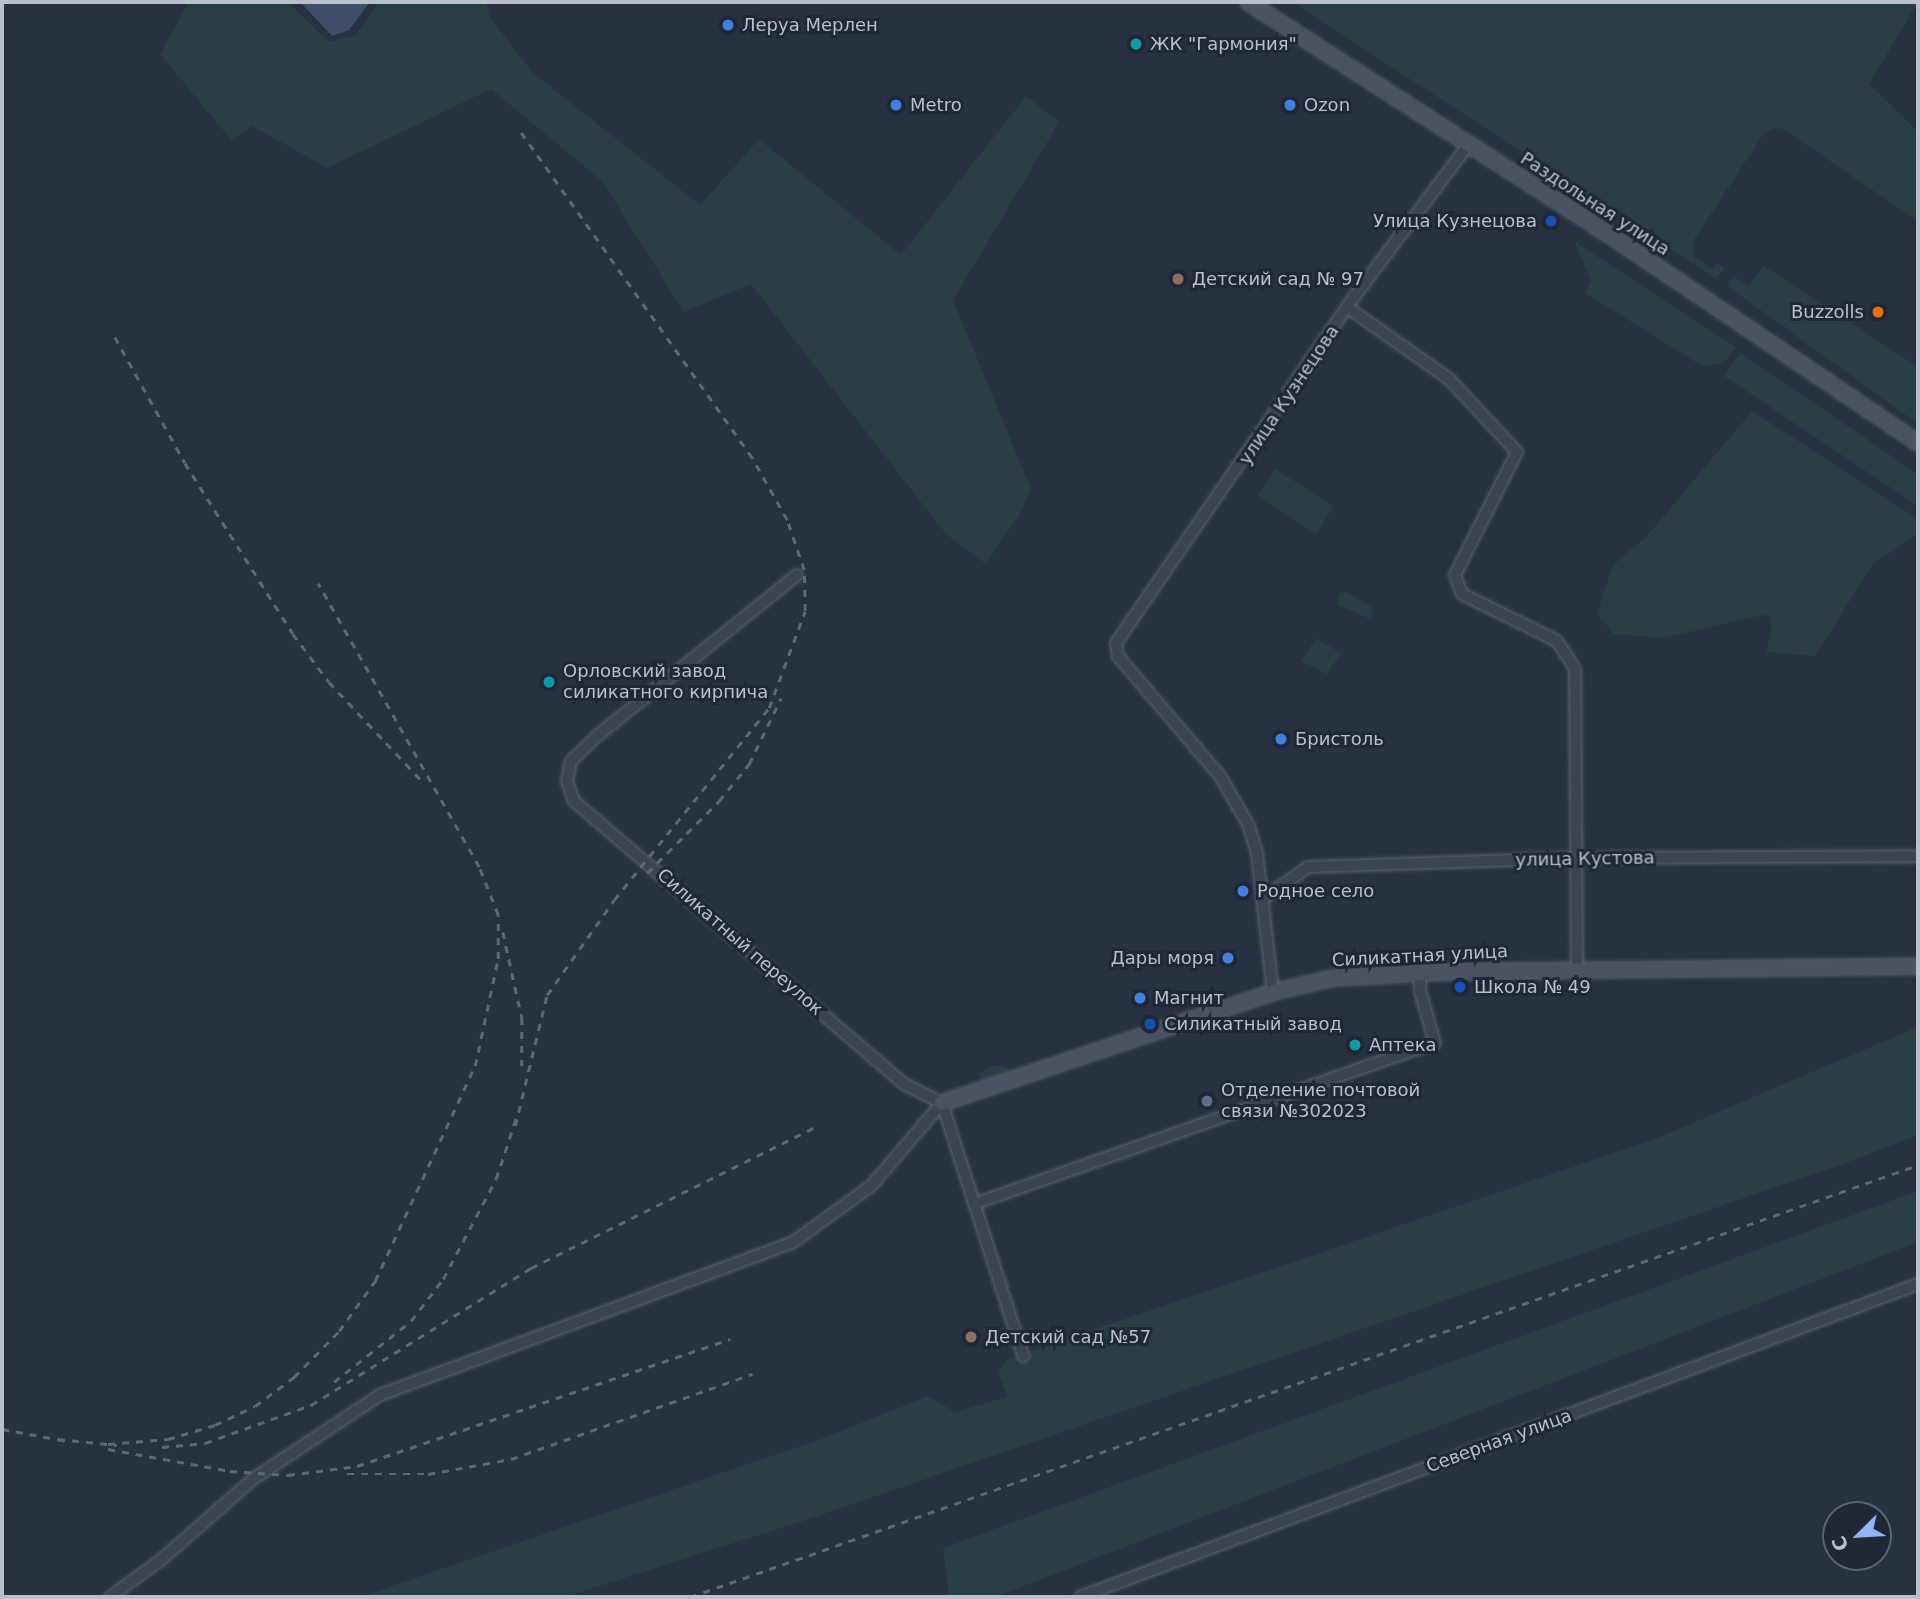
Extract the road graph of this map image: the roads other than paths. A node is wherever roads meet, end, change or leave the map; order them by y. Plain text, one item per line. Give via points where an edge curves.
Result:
1 (1248, 2) edge
2 (1468, 145) junction
3 (1347, 307) junction
4 (1918, 443) edge
5 (797, 575) dead end
6 (1918, 856) edge
7 (1576, 858) junction
8 (1263, 899) junction
9 (1918, 966) edge
10 (1577, 969) junction
11 (1420, 972) junction
12 (1273, 992) junction
13 (942, 1102) junction
14 (974, 1204) junction
15 (1918, 1284) edge
16 (1023, 1356) dead end
17 (110, 1597) edge
18 (1080, 1597) edge

1 - 2 street, Раздольная улица
2 - 3 street, улица Кузнецова
2 - 4 street, Раздольная улица
3 - 7 street via 1449,379 1515,447 1516,458 1455,575 1462,594 1558,641 1575,669
3 - 8 street, улица Кузнецова via 1221,497 1118,638 1116,649 1236,798 1257,853
5 - 13 street, Силикатный переулок via 659,682 572,761 567,781 574,801 904,1084
6 - 7 street, улица Кустова
7 - 8 street, улица Кустова via 1308,867
7 - 10 street
8 - 12 street
9 - 10 street, Силикатная улица
10 - 11 street, Силикатная улица
11 - 12 street, Силикатная улица via 1334,978
11 - 14 street via 1420,991 1435,1043
12 - 13 street, Силикатная улица
13 - 14 street
13 - 17 street via 872,1185 792,1242 380,1395 253,1479 162,1559
14 - 16 street
15 - 18 street, Северная улица

